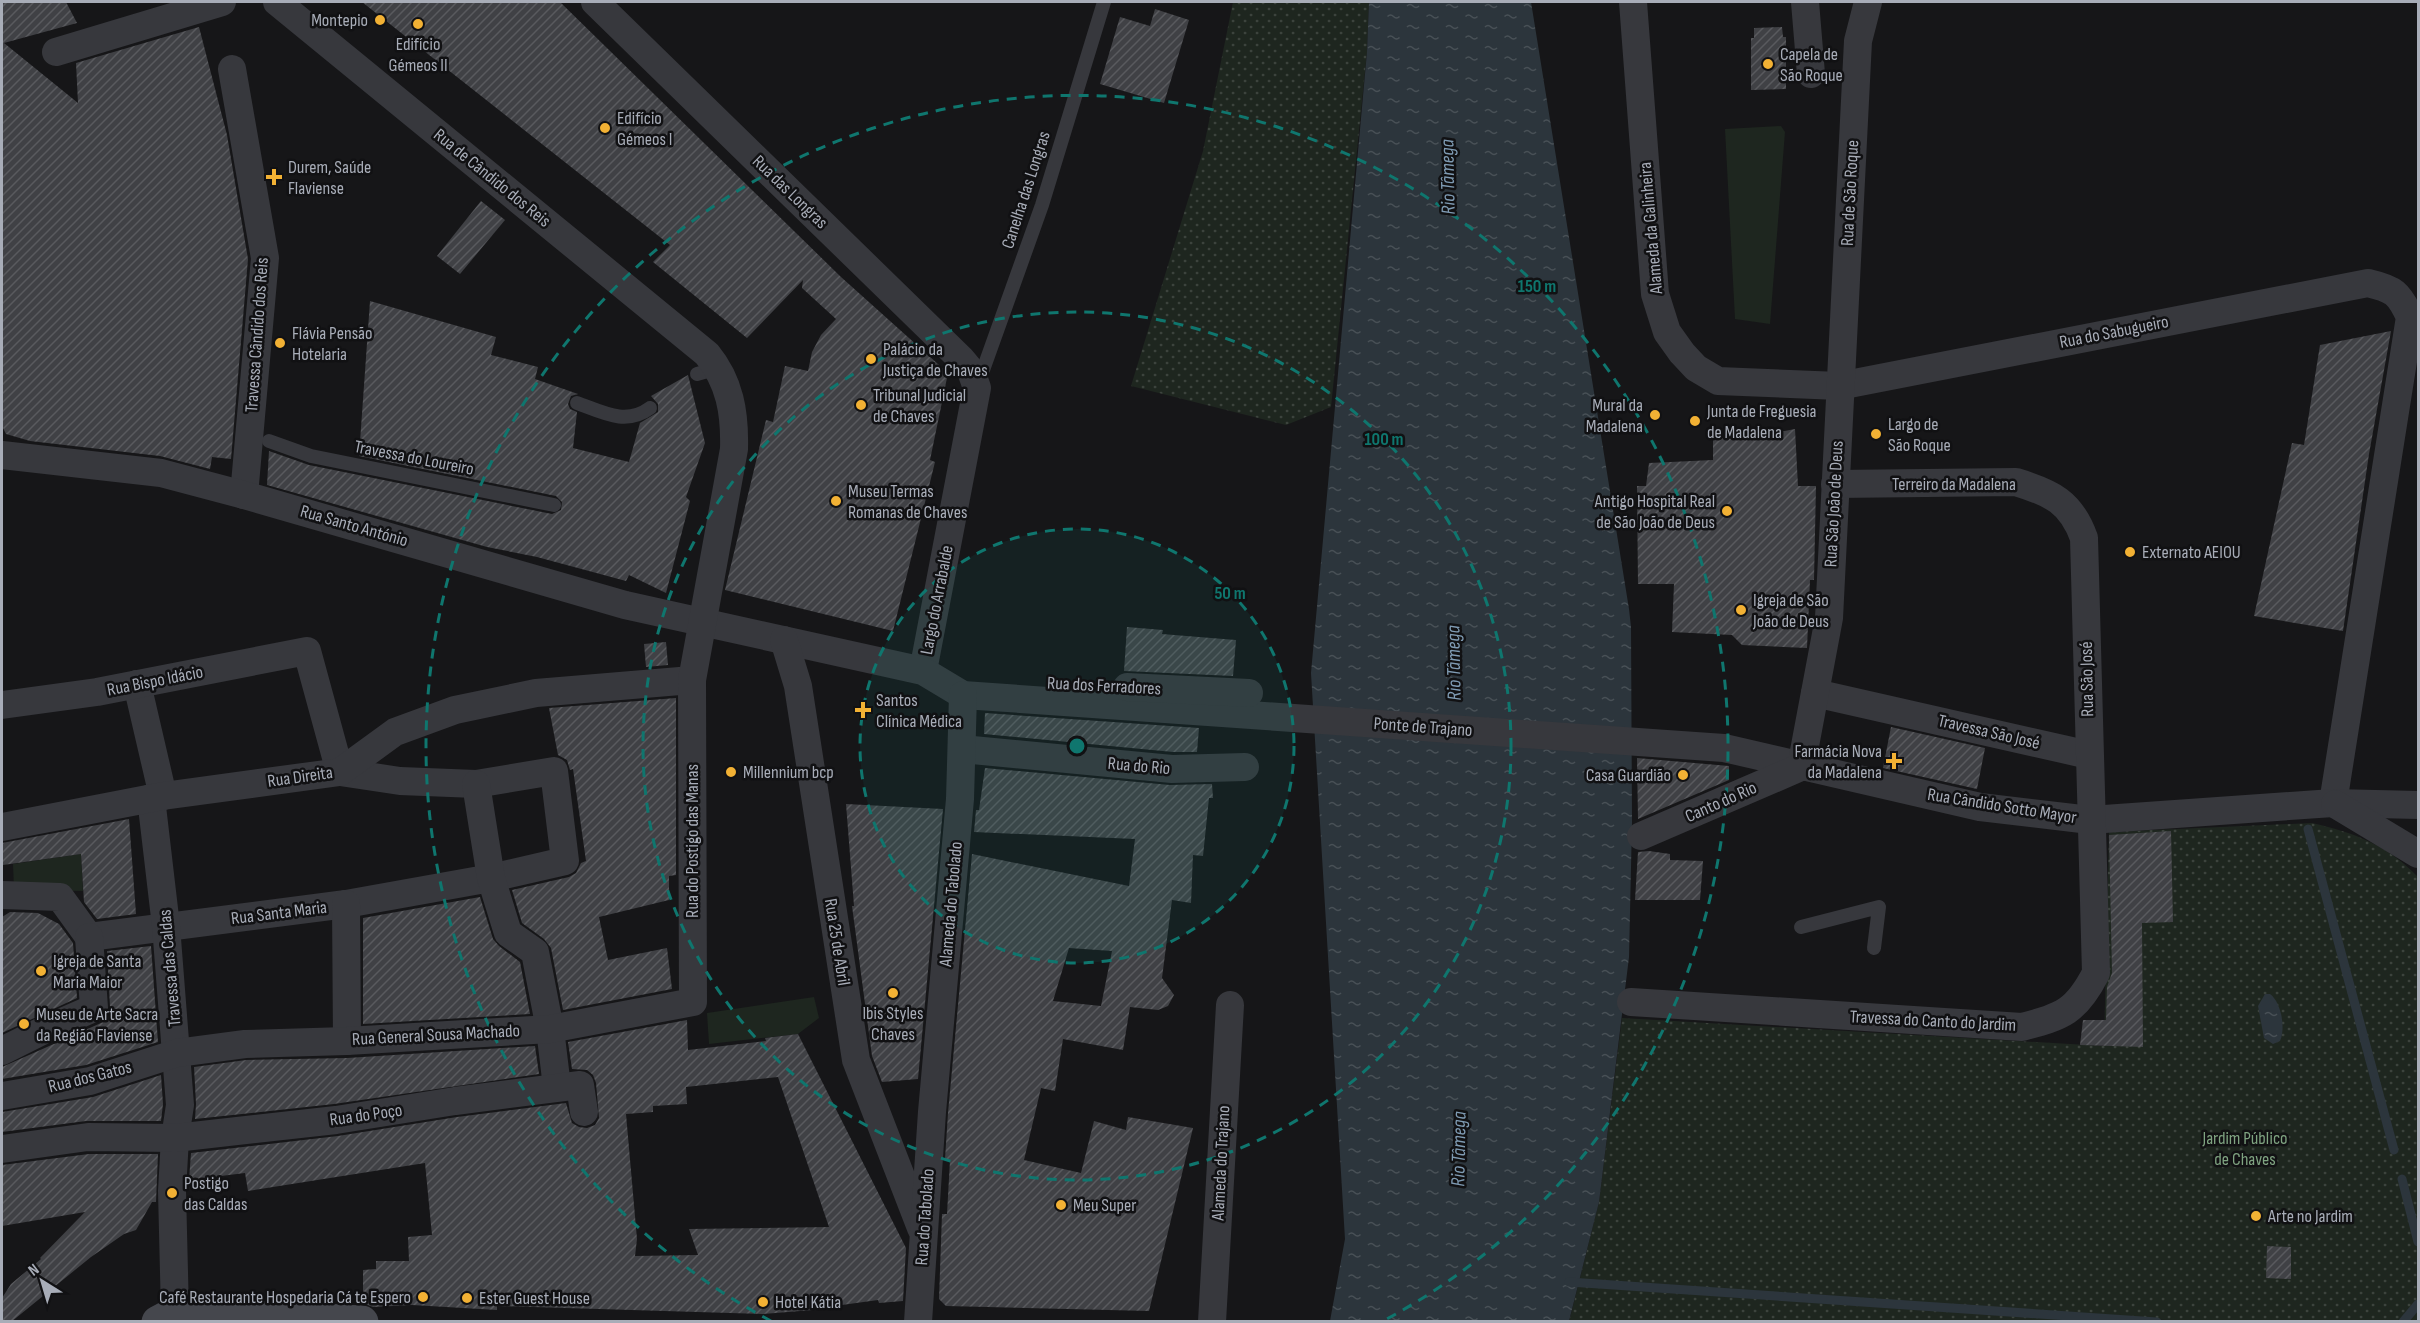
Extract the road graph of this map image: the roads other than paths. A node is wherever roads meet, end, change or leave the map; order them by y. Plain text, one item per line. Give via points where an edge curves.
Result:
1 (222, 2) edge
2 (277, 2) edge
3 (595, 2) edge
4 (1104, 2) edge
5 (1633, 2) edge
6 (1804, 2) edge
7 (1868, 2) edge
8 (56, 52) dead end
9 (232, 69) dead end
10 (1810, 74) dead end
11 (1839, 386) junction
12 (977, 388) junction
13 (578, 403) dead end
14 (650, 408) dead end
15 (268, 441) dead end
16 (2, 455) edge
17 (1835, 484) junction
18 (244, 495) junction
19 (551, 501) dead end
20 (2084, 538) joint
21 (702, 621) junction
22 (784, 640) junction
23 (923, 671) junction
24 (692, 680) junction
25 (137, 684) junction
26 (1249, 693) dead end
27 (1815, 693) junction
28 (963, 695) junction
29 (2, 705) edge
30 (1639, 742) joint
31 (962, 749) junction
32 (2089, 755) junction
33 (1801, 766) junction
34 (1245, 767) dead end
35 (340, 772) junction
36 (476, 784) junction
37 (157, 797) junction
38 (2333, 803) junction
39 (2418, 805) edge
40 (2090, 820) junction
41 (2, 827) edge
42 (1641, 836) dead end
43 (2418, 854) edge
44 (491, 878) junction
45 (6, 895) edge
46 (346, 904) junction
47 (166, 926) junction
48 (1801, 927) dead end
49 (89, 937) junction
50 (1874, 948) dead end
51 (693, 1002) joint
52 (1630, 1002) dead end
53 (1230, 1005) dead end
54 (550, 1029) junction
55 (348, 1041) junction
56 (2, 1051) edge
57 (177, 1053) junction
58 (558, 1087) junction
59 (2, 1096) edge
60 (584, 1112) dead end
61 (932, 1112) junction
62 (881, 1124) junction
63 (175, 1138) junction
64 (2, 1149) edge
65 (924, 1236) junction
66 (166, 1317) edge
67 (362, 1322) edge
68 (918, 1322) edge
69 (1212, 1322) edge

1 - 8 street
2 - 21 street, Rua de Cândido dos Reis via 726,384 735,419 734,449
3 - 12 street, Rua das Longras via 961,359
4 - 12 lane, Canelha das Longras via 1042,205
5 - 11 street, Alameda da Galinheira via 1655,294 1667,332 1696,368 1718,381
6 - 10 street
7 - 11 street, Rua de São Roque via 1858,41
9 - 18 street, Travessa Cândido dos Reis via 265,258
11 - 17 street, Rua São João de Deus
11 - 38 street, Rua do Sabugueiro via 2368,283 2388,288 2403,301 2410,317
12 - 23 street, Largo do Arrabalde
13 - 14 lane via 618,418 632,417
15 - 19 lane, Travessa do Loureiro via 310,456
16 - 18 street, Rua Santo António via 161,474
17 - 20 street, Terreiro da Madalena via 2016,482 2040,489 2062,502 2077,519
17 - 27 street, Rua São João de Deus via 1829,618
18 - 21 street, Rua Santo António via 626,605
20 - 32 street, Rua São José
21 - 22 street, Largo do Arrabalde
21 - 24 street
22 - 23 street, Largo do Arrabalde
22 - 62 street, Rua 25 de Abril via 798,686 856,1060
23 - 28 street, Largo do Arrabalde
24 - 35 street, Rua Direita via 536,693 456,710 394,732
24 - 51 street, Rua do Postigo das Manas
25 - 29 street, Rua Bispo Idácio
25 - 35 street, Rua Bispo Idácio via 307,651
25 - 37 street, Travessa das Caldas
26 - 28 street, Rua dos Ferradores via 990,681
27 - 32 street, Travessa São José
27 - 33 street, Rua São João de Deus
28 - 30 street, Ponte de Trajano
28 - 31 street, Alameda do Tabolado
30 - 33 street, Rua Cândido Sotto Mayor via 1724,748
31 - 34 street, Rua do Rio via 1172,769
31 - 61 street, Alameda do Tabolado
32 - 40 street, Rua São José
33 - 40 street, Rua Cândido Sotto Mayor via 1980,807
33 - 42 street, Canto do Rio
35 - 36 street via 400,781
35 - 37 street, Rua Direita
36 - 44 street
36 - 44 street, Rua Santa Maria via 554,771 565,861
37 - 41 street, Rua Direita
37 - 47 street, Travessa das Caldas
38 - 39 street, Rua Cândido Sotto Mayor
38 - 40 street, Rua Cândido Sotto Mayor
38 - 43 street
40 - 52 street, Travessa do Canto do Jardim via 2096,973 2084,996 2048,1020 2022,1027 1867,1011
44 - 46 street, Rua Santa Maria
44 - 54 street via 508,933 535,952
45 - 49 street via 60,897
46 - 47 street, Rua Santa Maria
46 - 55 street
47 - 49 street, Rua Santa Maria
47 - 57 street, Travessa das Caldas
48 - 50 lane via 1879,907
49 - 56 street via 94,1008
51 - 54 street, Rua General Sousa Machado
53 - 69 street, Alameda do Trajano
54 - 55 street, Rua General Sousa Machado
54 - 58 street
55 - 57 street, Rua General Sousa Machado via 245,1044
57 - 59 street, Rua dos Gatos via 90,1081
57 - 63 street, Travessa das Caldas via 180,1105
58 - 60 street via 580,1085
58 - 63 street, Rua do Poço via 336,1120
61 - 62 street via 919,1126 905,1132
61 - 65 street, Rua do Tabolado
62 - 65 street, Rua 25 de Abril
63 - 64 street, Rua do Poço via 88,1137
63 - 66 street
65 - 68 street, Rua do Tabolado
66 - 67 street

